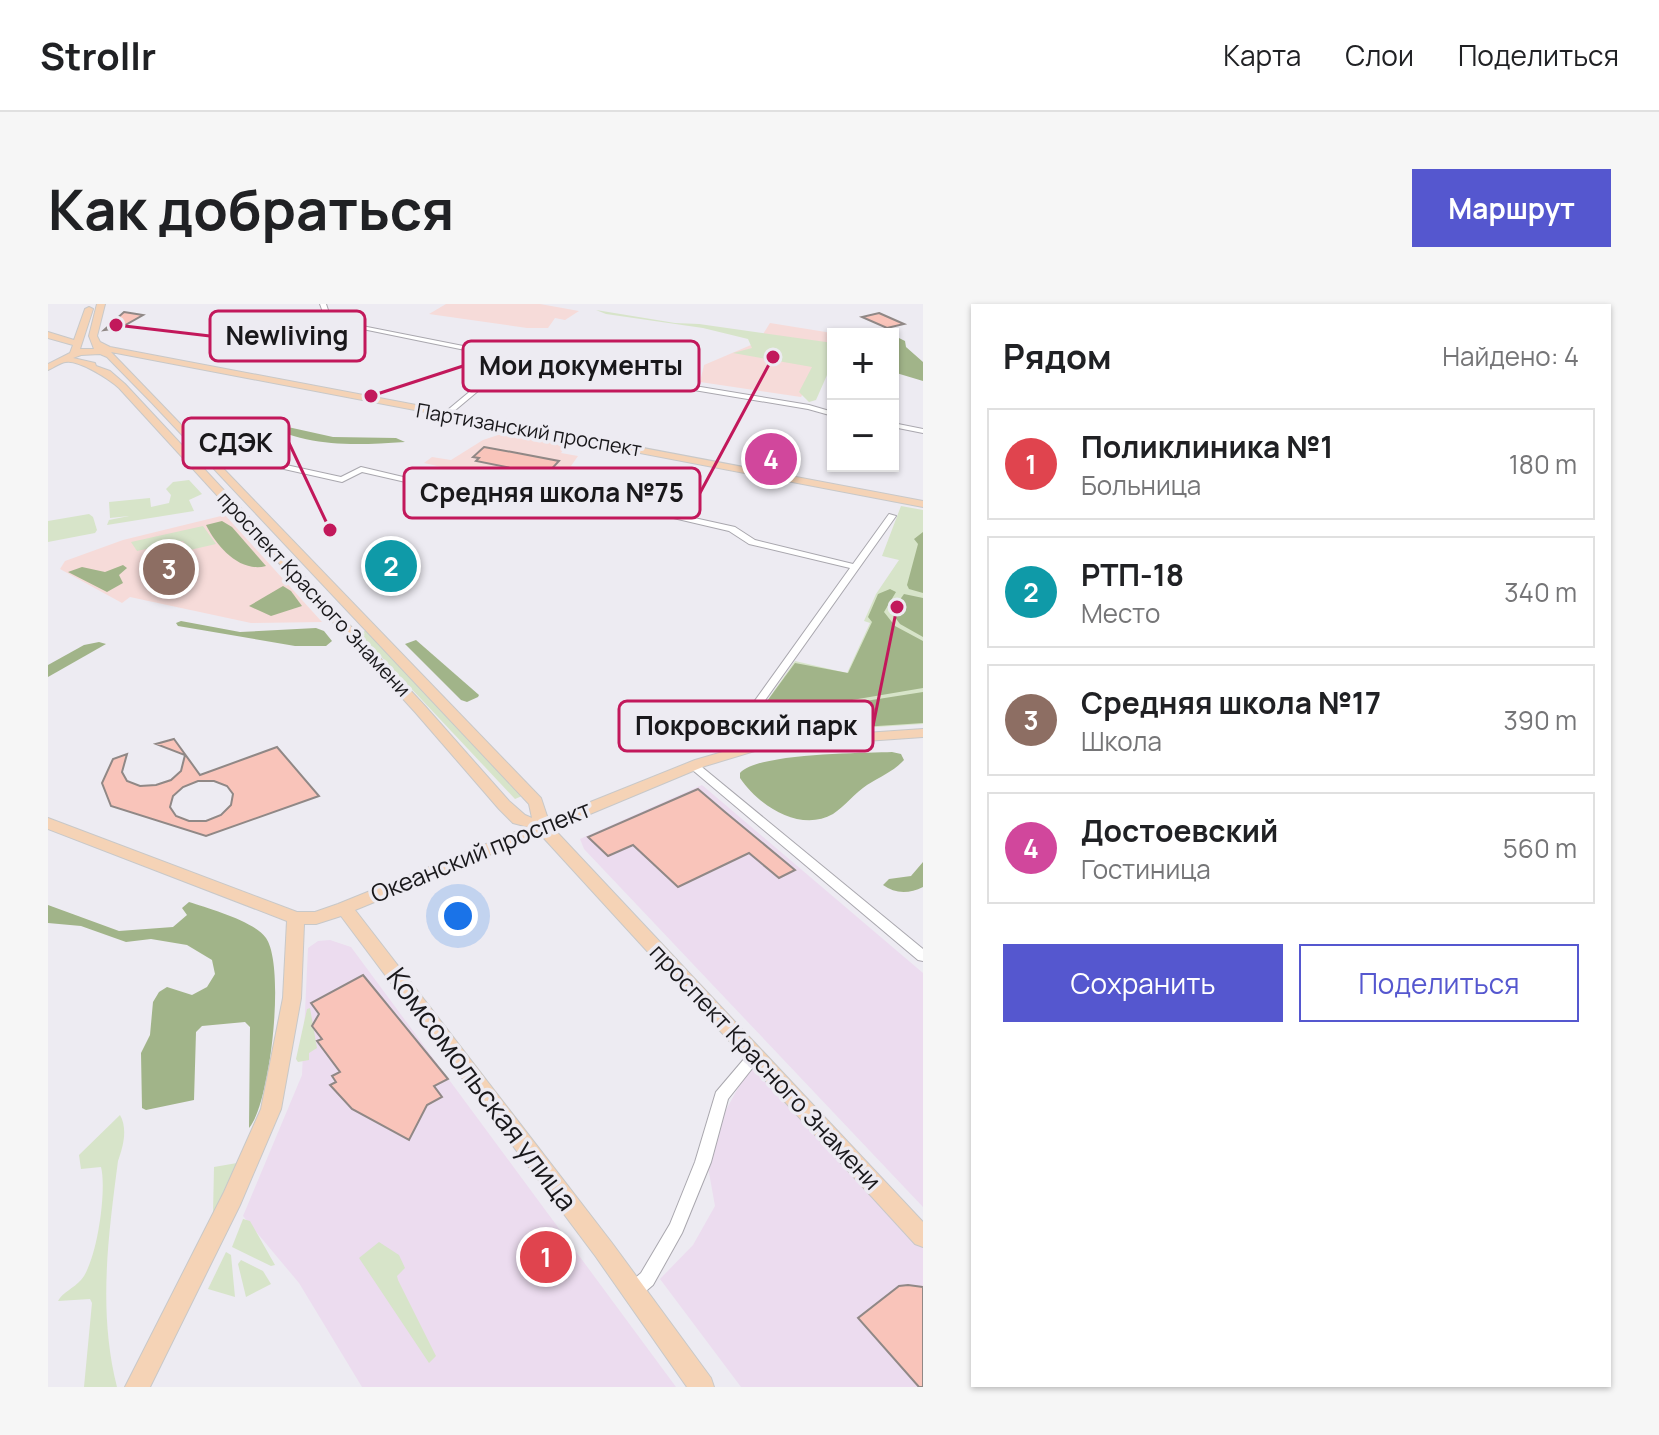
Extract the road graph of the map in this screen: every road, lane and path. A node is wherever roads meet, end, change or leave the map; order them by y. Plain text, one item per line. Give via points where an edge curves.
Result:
1 (91, 304) edge
2 (101, 304) edge
3 (323, 304) edge
4 (48, 335) edge
5 (77, 340) junction
6 (97, 346) junction
7 (514, 358) junction
8 (140, 360) junction
9 (68, 362) junction
10 (111, 363) junction
11 (182, 364) junction
12 (83, 365) junction
13 (48, 367) edge
14 (126, 372) junction
15 (48, 376) edge
16 (163, 409) junction
17 (827, 412) edge
18 (147, 413) junction
19 (447, 415) junction
20 (899, 426) edge
21 (923, 431) edge
22 (203, 451) junction
23 (186, 455) junction
24 (923, 504) edge
25 (892, 516) dead end
26 (855, 567) junction
27 (923, 733) edge
28 (764, 744) junction
29 (693, 765) junction
30 (48, 823) edge
31 (542, 826) junction
32 (344, 908) junction
33 (296, 918) junction
34 (923, 956) edge
35 (755, 1056) junction
36 (923, 1237) edge
37 (633, 1291) junction
38 (137, 1387) edge
39 (702, 1387) edge

1 - 5 main road
2 - 6 main road via 94,331
3 - 7 street via 325,313 341,323
4 - 5 main road
5 - 9 main road
6 - 9 main road, Партизанский проспект
6 - 10 main road
6 - 11 main road, Партизанский проспект
7 - 17 street
7 - 19 street
8 - 10 main road, Партизанский проспект
8 - 11 main road, Партизанский проспект
8 - 14 main road via 125,364
9 - 10 main road
9 - 12 main road, проспект Красного Знамени
9 - 13 main road
9 - 15 main road
10 - 12 main road, проспект Красного Знамени
10 - 12 main road
10 - 14 main road, проспект Красного Знамени
10 - 18 main road, проспект Красного Знамени
11 - 19 main road, Партизанский проспект
14 - 16 main road, проспект Красного Знамени
16 - 18 main road
16 - 22 main road, проспект Красного Знамени
18 - 23 main road, проспект Красного Знамени
19 - 24 main road, Партизанский проспект
20 - 21 street
22 - 23 street
22 - 26 street via 342,480 361,469 458,492 486,490 599,513 622,504 732,529 752,542
22 - 31 main road, проспект Красного Знамени via 536,802
23 - 31 main road, проспект Красного Знамени via 504,805 519,819
25 - 26 street
26 - 28 street via 756,706 754,723
27 - 28 main road, Океанский проспект
28 - 29 main road, Океанский проспект
29 - 31 main road, Океанский проспект
29 - 34 street
30 - 33 main road
31 - 32 main road, Океанский проспект
31 - 35 main road, проспект Красного Знамени
32 - 33 main road, Океанский проспект via 316,918
32 - 37 main road, Комсомольская улица
33 - 38 main road via 292,998 271,1109
35 - 36 main road, проспект Красного Знамени
35 - 37 street via 721,1096 703,1162 676,1228 647,1279
37 - 39 main road, Комсомольская улица

